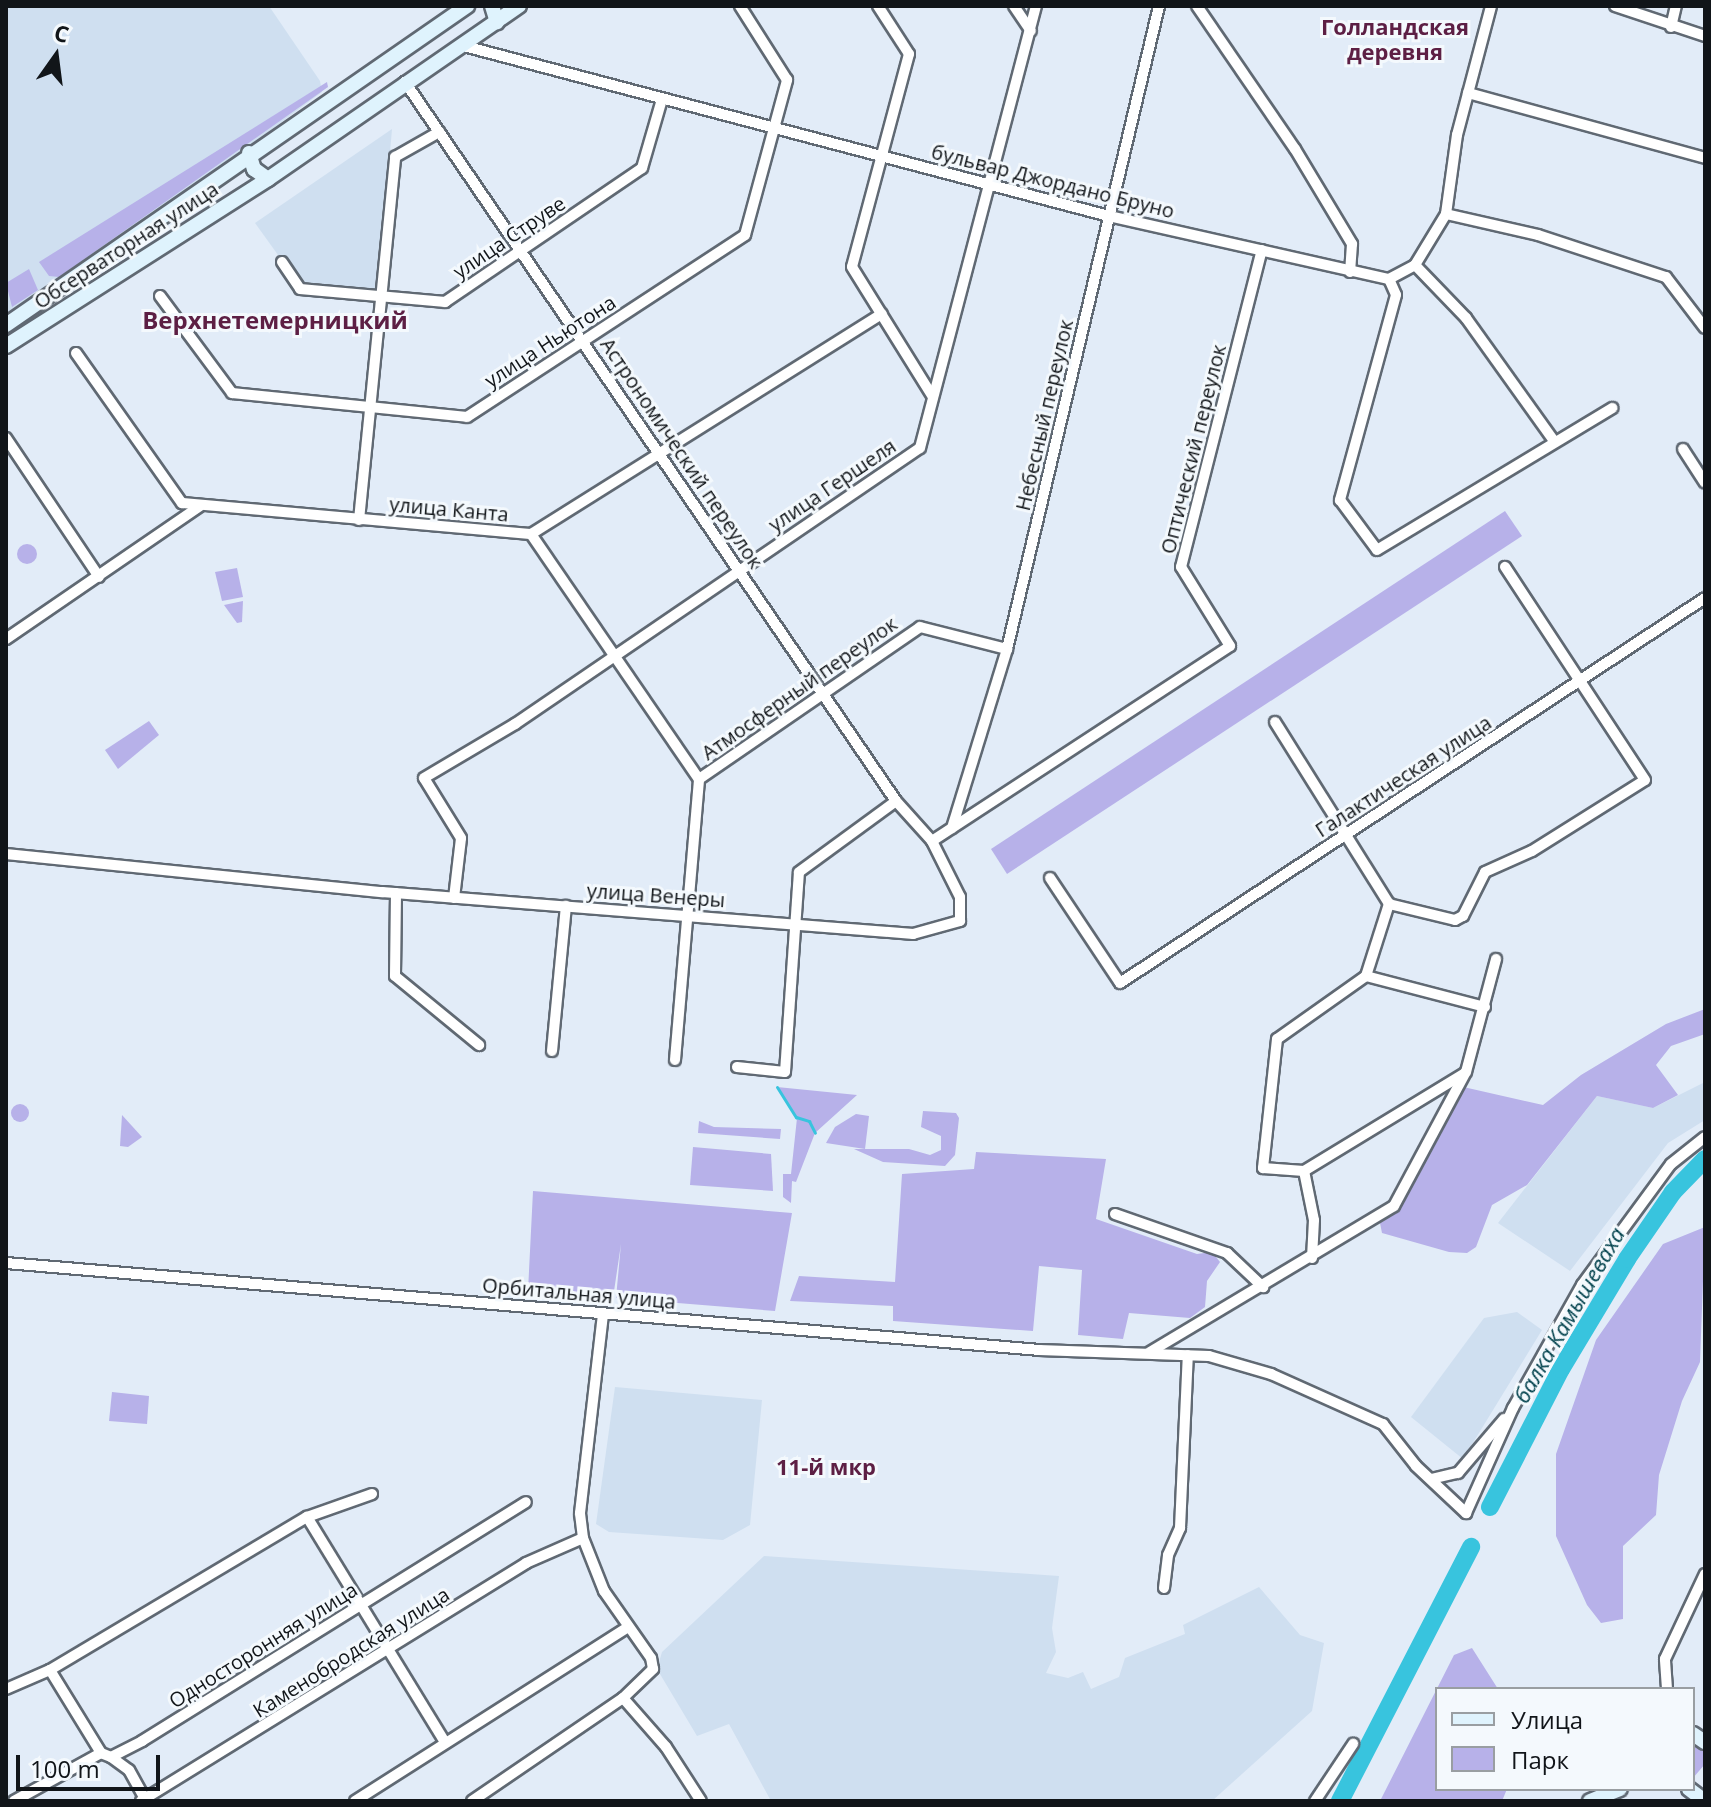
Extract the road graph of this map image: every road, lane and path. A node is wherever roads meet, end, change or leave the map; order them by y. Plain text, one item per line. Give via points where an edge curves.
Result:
1 (467, 6) edge
2 (492, 6) edge
3 (519, 6) edge
4 (740, 6) edge
5 (878, 6) edge
6 (1014, 6) edge
7 (1036, 6) edge
8 (1159, 6) edge
9 (1197, 6) edge
10 (1491, 6) edge
11 (1615, 6) edge
12 (1676, 6) edge
13 (497, 22) junction
14 (1671, 27) junction
15 (1031, 31) junction
16 (1705, 36) edge
17 (464, 46) junction
18 (405, 82) junction
19 (1468, 93) junction
20 (662, 99) junction
21 (777, 129) junction
22 (439, 132) junction
23 (249, 153) junction
24 (884, 157) junction
25 (1705, 158) edge
26 (268, 179) junction
27 (992, 186) junction
28 (1446, 214) junction
29 (1109, 216) junction
30 (1262, 250) junction
31 (520, 251) junction
32 (282, 262) dead end
33 (1415, 265) junction
34 (1350, 272) junction
35 (1389, 279) junction
36 (379, 295) junction
37 (160, 296) dead end
38 (882, 314) junction
39 (6, 325) edge
40 (1705, 328) edge
41 (583, 340) junction
42 (6, 346) edge
43 (76, 353) dead end
44 (933, 397) junction
45 (369, 407) junction
46 (1612, 408) dead end
47 (6, 438) edge
48 (1554, 441) junction
49 (1683, 449) dead end
50 (660, 454) junction
51 (1705, 483) edge
52 (200, 506) junction
53 (359, 520) junction
54 (531, 534) junction
55 (1505, 567) dead end
56 (740, 570) junction
57 (99, 577) junction
58 (1705, 598) edge
59 (6, 639) edge
60 (1007, 649) junction
61 (614, 656) junction
62 (1580, 681) junction
63 (826, 693) junction
64 (1275, 722) dead end
65 (699, 779) junction
66 (896, 801) junction
67 (952, 828) junction
68 (1345, 835) junction
69 (932, 841) junction
70 (6, 854) edge
71 (1050, 878) dead end
72 (396, 893) junction
73 (454, 898) junction
74 (1389, 904) junction
75 (566, 906) junction
76 (685, 916) junction
77 (792, 923) junction
78 (913, 934) joint
79 (1496, 959) dead end
80 (1366, 976) junction
81 (1485, 1007) junction
82 (479, 1045) dead end
83 (552, 1051) dead end
84 (675, 1060) dead end
85 (737, 1067) dead end
86 (1466, 1072) junction
87 (1705, 1137) edge
88 (1304, 1171) junction
89 (1115, 1214) dead end
90 (1312, 1258) junction
91 (6, 1263) edge
92 (1263, 1287) junction
93 (603, 1314) junction
94 (1150, 1352) junction
95 (1188, 1355) junction
96 (1513, 1408) junction
97 (1431, 1479) junction
98 (372, 1494) dead end
99 (526, 1502) dead end
100 (307, 1517) junction
101 (583, 1538) junction
102 (1705, 1574) edge
103 (1164, 1588) dead end
104 (364, 1605) junction
105 (627, 1628) junction
106 (391, 1650) junction
107 (50, 1670) junction
108 (1667, 1687) edge
109 (6, 1689) edge
110 (623, 1698) junction
111 (445, 1742) junction
112 (1353, 1744) dead end
113 (106, 1755) junction
114 (1615, 1791) edge
115 (142, 1799) edge
116 (14, 1801) edge
117 (355, 1801) edge
118 (472, 1801) edge
119 (701, 1801) edge
120 (1315, 1801) edge
121 (1590, 1801) edge

1 - 23 main road, Обсерваторная улица
2 - 13 main road
3 - 13 main road, Обсерваторная улица
4 - 21 street, улица Ньютона via 787,80
5 - 24 street via 909,54
6 - 15 street
7 - 15 street, улица Гершеля
8 - 29 street, Небесный переулок
9 - 34 street via 1295,149 1352,244
10 - 19 street
11 - 14 street
12 - 14 street
13 - 17 main road, Обсерваторная улица
14 - 16 street
15 - 27 street, улица Гершеля
17 - 18 main road, Обсерваторная улица
17 - 20 street, бульвар Джордано Бруно
18 - 22 street, Астрономический переулок
18 - 26 main road, Обсерваторная улица
19 - 25 street
19 - 28 street
20 - 21 street, бульвар Джордано Бруно
20 - 31 street, улица Струве via 642,168
21 - 24 street, бульвар Джордано Бруно
21 - 41 street, улица Ньютона via 745,235
22 - 31 street, Астрономический переулок
22 - 36 street via 395,157
23 - 26 main road via 254,169
23 - 39 main road, Обсерваторная улица
24 - 27 street, бульвар Джордано Бруно
24 - 38 street via 852,267
26 - 42 main road, Обсерваторная улица
27 - 29 street, бульвар Джордано Бруно
27 - 44 street, улица Гершеля
28 - 33 street
28 - 40 street via 1538,235 1666,277
29 - 30 street, бульвар Джордано Бруно
29 - 60 street, Небесный переулок
30 - 34 street, бульвар Джордано Бруно
30 - 67 street, Оптический переулок via 1181,567 1230,646
31 - 36 street, улица Струве via 445,302
31 - 41 street, Астрономический переулок
32 - 36 street, улица Струве via 300,289
33 - 35 street
33 - 48 street via 1466,318
34 - 35 street, бульвар Джордано Бруно
35 - 48 street via 1396,295 1340,500 1377,550
36 - 45 street
37 - 45 street, улица Ньютона via 232,393
38 - 44 street
38 - 50 street, улица Канта
41 - 45 street, улица Ньютона via 467,417
41 - 50 street, Астрономический переулок
43 - 52 street, улица Канта via 172,495
44 - 56 street, улица Гершеля via 920,448
45 - 53 street
46 - 48 street
47 - 57 street
49 - 51 street
50 - 54 street, улица Канта
50 - 56 street, Астрономический переулок
52 - 53 street, улица Канта
52 - 57 street
53 - 54 street, улица Канта
54 - 61 street
55 - 62 street
56 - 61 street, улица Гершеля
56 - 63 street, Астрономический переулок
57 - 59 street
58 - 62 street, Галактическая улица
60 - 63 street, Атмосферный переулок via 920,627
60 - 67 street, Небесный переулок
61 - 65 street
61 - 73 street, улица Гершеля via 424,778 461,838
62 - 68 street, Галактическая улица
62 - 74 street via 1645,780 1532,851 1485,872 1463,916 1455,920
63 - 65 street, Атмосферный переулок
63 - 66 street, Астрономический переулок
64 - 68 street
65 - 76 street, Атмосферный переулок
66 - 69 street, Астрономический переулок
66 - 77 street via 799,872
67 - 69 street
68 - 71 street, Галактическая улица via 1120,983
68 - 74 street
69 - 78 street, Астрономический переулок via 960,897 960,921
70 - 72 street, улица Венеры
72 - 73 street, улица Венеры
72 - 82 street via 395,976
73 - 75 street, улица Венеры
74 - 80 street
75 - 76 street, улица Венеры
75 - 83 street
76 - 77 street, улица Венеры
76 - 84 street, Атмосферный переулок
77 - 78 street, улица Венеры
77 - 85 street via 797,937 785,1072
79 - 81 street
80 - 81 street
80 - 88 street via 1277,1039 1263,1168
81 - 86 street
86 - 88 street
86 - 90 street via 1394,1206
87 - 96 street via 1671,1164 1592,1271
88 - 90 street via 1314,1220
89 - 92 street via 1227,1253
90 - 92 street
91 - 93 street, Орбитальная улица
92 - 94 street
93 - 94 street, Орбитальная улица via 1039,1350
93 - 101 street via 580,1513
94 - 95 street, Орбитальная улица
95 - 97 street, Орбитальная улица via 1271,1374 1383,1424
95 - 103 street via 1180,1528 1168,1555
96 - 97 street via 1458,1473
96 - 97 street, Орбитальная улица via 1466,1513
98 - 100 street
99 - 104 street, Односторонняя улица
100 - 104 street
100 - 107 street
101 - 105 street via 592,1567
101 - 106 street, Каменобродская улица via 526,1563
102 - 108 street via 1665,1659
104 - 106 street
104 - 113 street, Односторонняя улица
105 - 110 street via 651,1658 653,1669
105 - 111 street
106 - 111 street
106 - 115 street, Каменобродская улица
107 - 109 street
107 - 113 street
110 - 118 street
110 - 119 street via 666,1747
111 - 117 street
112 - 120 street
113 - 115 street via 129,1770
113 - 116 street, Односторонняя улица
114 - 121 main road

